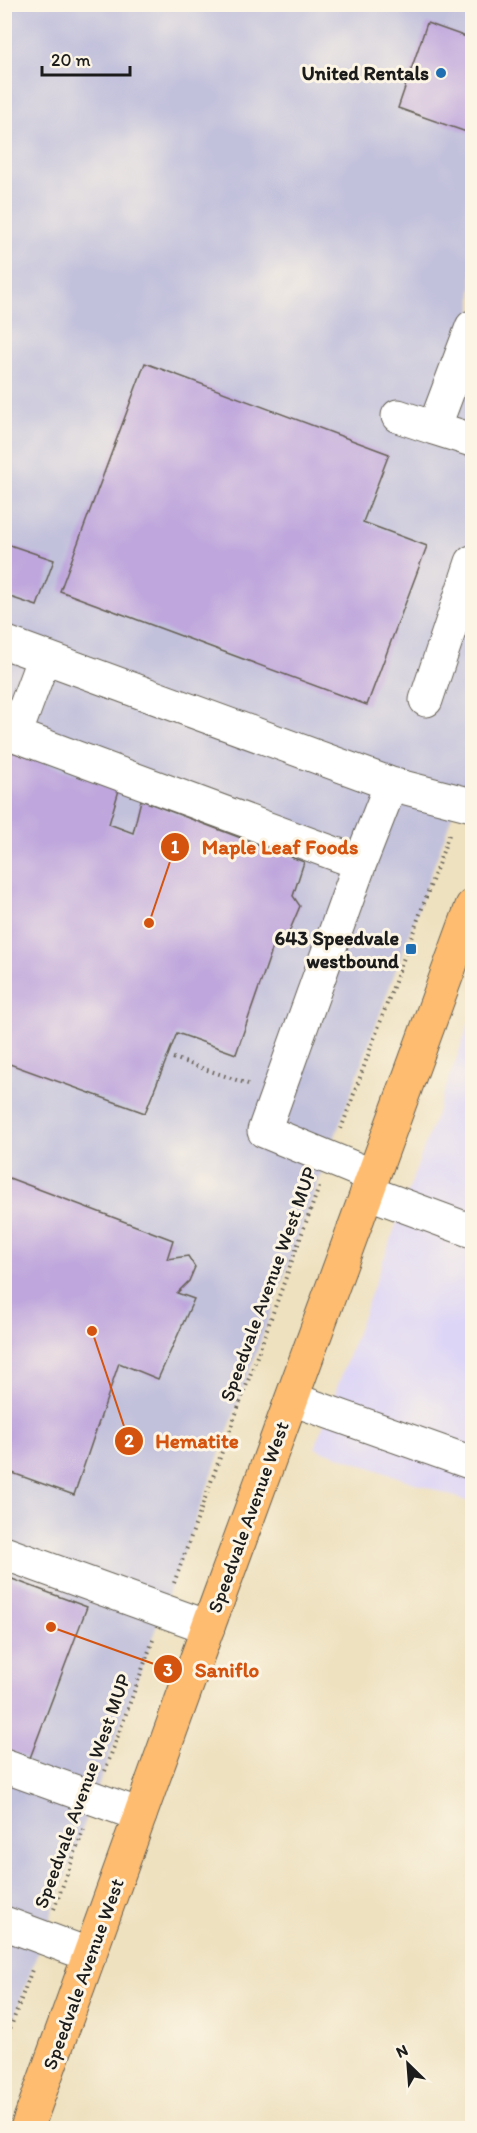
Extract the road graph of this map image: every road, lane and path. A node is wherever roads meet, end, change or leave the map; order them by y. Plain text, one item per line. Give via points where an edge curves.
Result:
1 (472, 327) edge
2 (398, 416) dead end
3 (434, 428) junction
4 (472, 440) edge
5 (472, 562) edge
6 (4, 642) edge
7 (44, 657) junction
8 (426, 700) dead end
9 (391, 784) junction
10 (467, 803) edge
11 (360, 862) junction
12 (472, 906) edge
13 (172, 1058) dead end
14 (277, 1095) junction
15 (330, 1158) junction
16 (370, 1184) junction
17 (472, 1231) edge
18 (292, 1399) junction
19 (472, 1463) edge
20 (4, 1553) edge
21 (164, 1611) junction
22 (208, 1627) junction
23 (4, 1766) edge
24 (95, 1799) junction
25 (140, 1815) junction
26 (4, 1923) edge
27 (44, 1938) junction
28 (90, 1955) junction
29 (4, 2045) edge
30 (27, 2128) edge

1 - 3 lane
2 - 3 lane
3 - 4 lane
5 - 8 lane
6 - 7 lane
7 - 9 lane
7 - 11 lane via 15,735
9 - 10 lane
9 - 11 lane
10 - 15 path, Speedvale Avenue West MUP
11 - 14 lane
12 - 16 main road, Speedvale Avenue West
13 - 14 path
14 - 15 lane via 264,1131
15 - 16 lane
15 - 21 path, Speedvale Avenue West MUP
16 - 17 lane
16 - 18 main road, Speedvale Avenue West
18 - 19 lane
18 - 22 main road, Speedvale Avenue West
20 - 21 lane
21 - 22 lane
21 - 24 path, Speedvale Avenue West MUP
22 - 25 main road, Speedvale Avenue West
23 - 24 lane
24 - 25 lane
24 - 27 path, Speedvale Avenue West MUP
25 - 28 main road, Speedvale Avenue West
26 - 27 lane
27 - 28 lane
27 - 29 path, Speedvale Avenue West MUP
28 - 30 main road, Speedvale Avenue West

